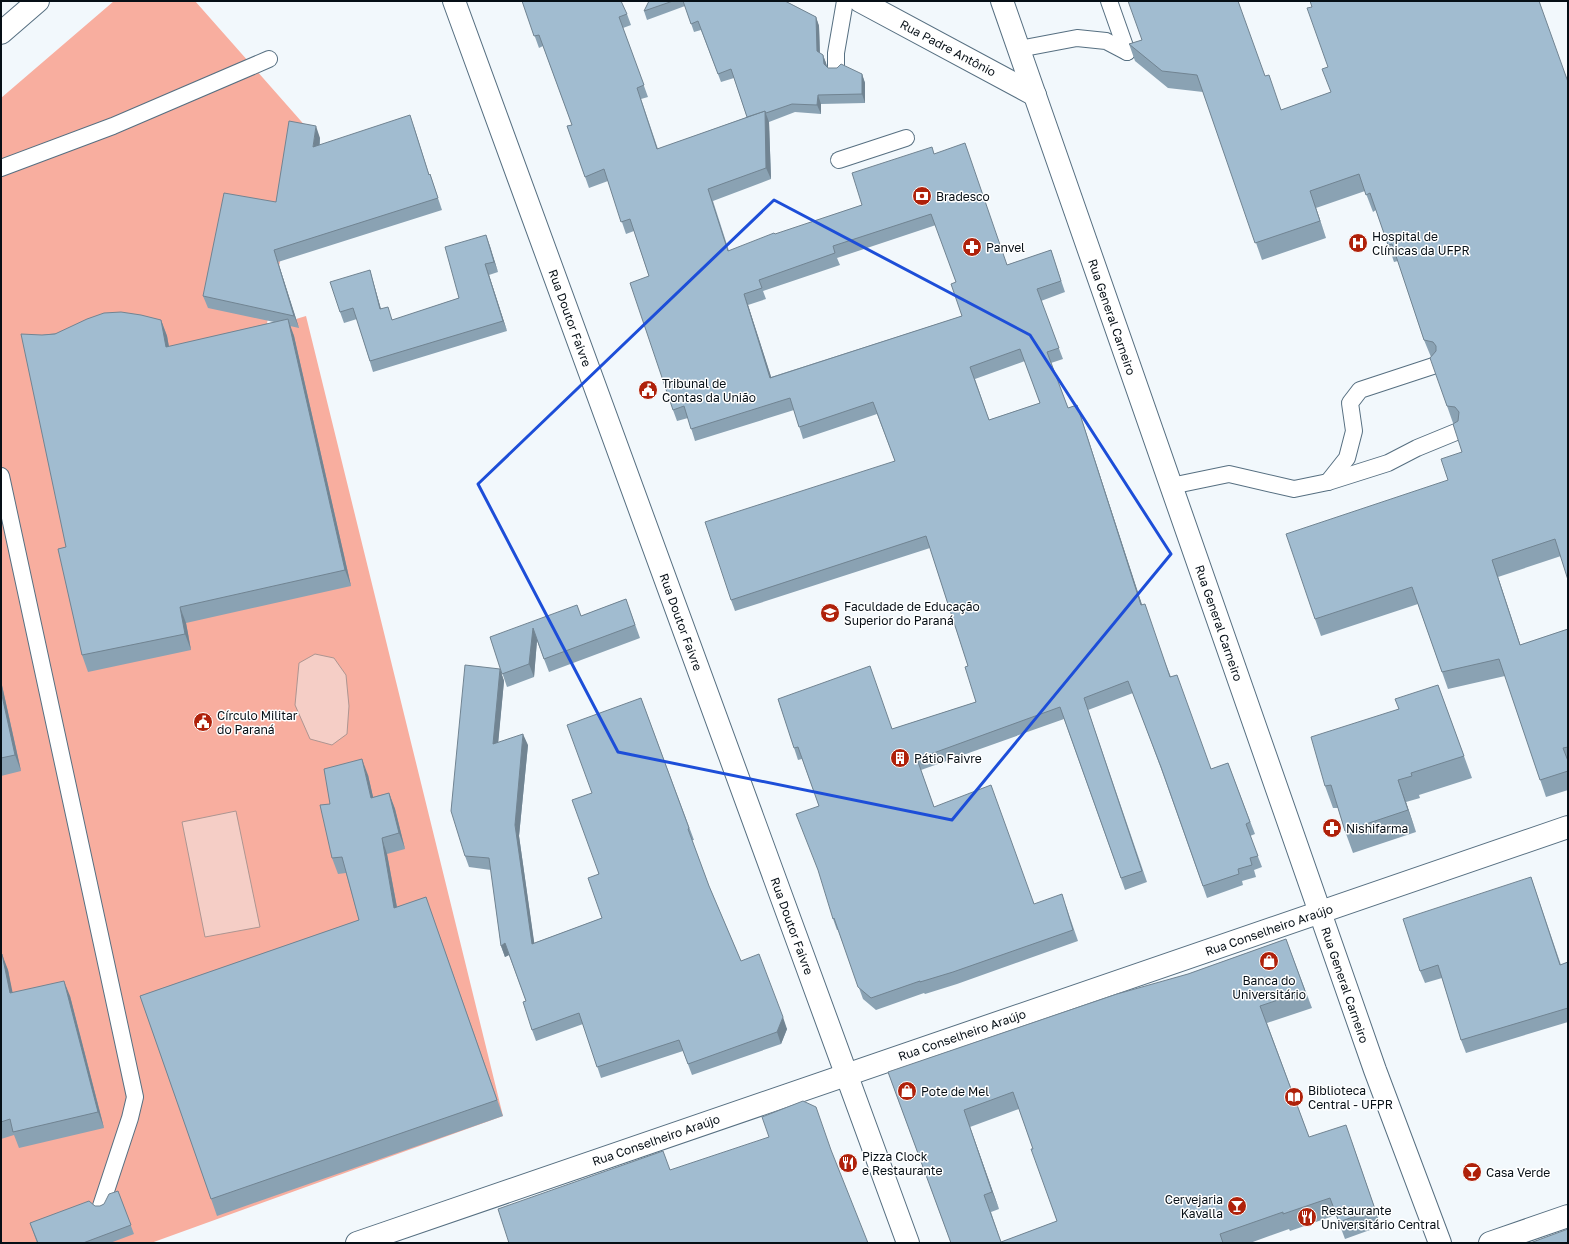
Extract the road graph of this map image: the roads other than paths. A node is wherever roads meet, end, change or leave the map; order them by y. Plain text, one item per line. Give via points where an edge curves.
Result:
1 (38, 1) edge
2 (454, 1) edge
3 (845, 1) edge
4 (860, 1) edge
5 (1002, 1) edge
6 (1109, 1) edge
7 (1, 33) edge
8 (1019, 49) junction
9 (269, 59) dead end
10 (836, 68) edge
11 (1035, 95) junction
12 (906, 138) dead end
13 (839, 160) dead end
14 (1, 168) edge
15 (1434, 366) edge
16 (1456, 432) edge
17 (1, 476) edge
18 (1328, 482) junction
19 (1171, 486) junction
20 (1568, 827) edge
21 (1320, 912) junction
22 (846, 1075) junction
23 (101, 1206) edge
24 (1568, 1216) edge
25 (357, 1243) edge
26 (908, 1243) edge
27 (1440, 1243) edge
28 (1490, 1243) edge

1 - 7 street
2 - 22 street, Rua Doutor Faivre
3 - 10 lane
4 - 11 street, Rua Padre Antônio
5 - 8 street, Rua General Carneiro
6 - 8 lane via 1127,52 1106,42 1077,38
8 - 11 street, Rua General Carneiro
9 - 14 lane via 112,126
11 - 19 street, Rua General Carneiro
12 - 13 lane
15 - 18 lane via 1360,390 1350,403 1354,431 1347,458
16 - 18 lane via 1388,463
17 - 23 lane via 135,1097
18 - 19 lane via 1294,489 1230,474
19 - 21 street, Rua General Carneiro
20 - 21 street, Rua Conselheiro Araújo
21 - 22 street, Rua Conselheiro Araújo
21 - 27 street, Rua General Carneiro via 1375,1070
22 - 25 street, Rua Conselheiro Araújo
22 - 26 street, Rua Doutor Faivre
24 - 28 street

